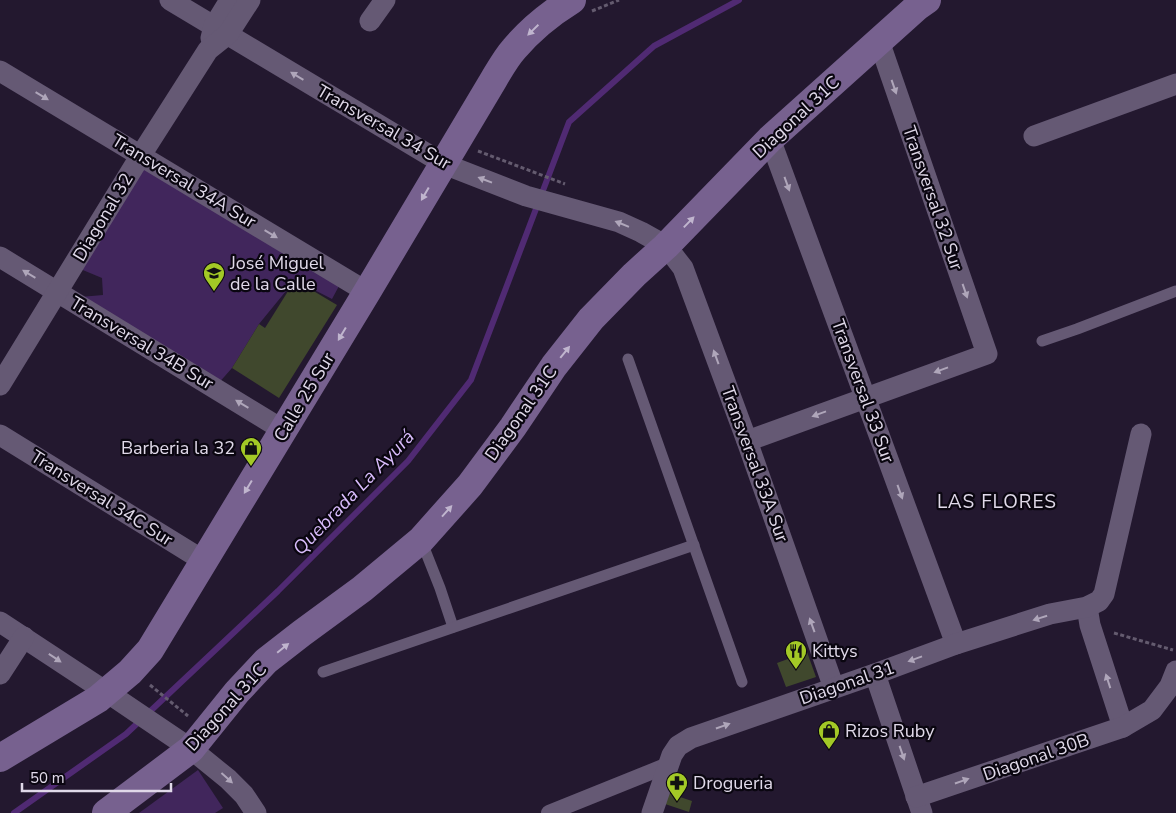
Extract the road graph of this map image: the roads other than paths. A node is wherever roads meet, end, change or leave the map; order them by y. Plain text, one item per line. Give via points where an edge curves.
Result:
1 (170, 0) edge
2 (230, 0) edge
3 (250, 0) edge
4 (385, 0) edge
5 (927, 0) edge
6 (582, 5) edge
7 (370, 21) dead end
8 (221, 30) junction
9 (879, 41) junction
10 (0, 71) edge
11 (1176, 84) edge
12 (1034, 136) dead end
13 (770, 139) junction
14 (141, 155) junction
15 (444, 164) junction
16 (666, 246) junction
17 (0, 257) edge
18 (1176, 291) edge
19 (58, 292) junction
20 (367, 292) junction
21 (1042, 341) dead end
22 (628, 360) dead end
23 (0, 385) edge
24 (865, 397) junction
25 (283, 430) junction
26 (1141, 434) dead end
27 (0, 435) edge
28 (747, 441) junction
29 (421, 540) junction
30 (694, 545) junction
31 (204, 561) junction
32 (1089, 616) junction
33 (0, 622) edge
34 (453, 627) junction
35 (24, 637) junction
36 (956, 644) junction
37 (1176, 671) edge
38 (323, 672) dead end
39 (0, 674) edge
40 (875, 674) junction
41 (742, 682) dead end
42 (834, 688) junction
43 (106, 692) junction
44 (1123, 727) junction
45 (191, 749) junction
46 (0, 758) edge
47 (668, 765) junction
48 (919, 805) edge
49 (658, 812) edge
50 (106, 813) edge
51 (256, 813) edge
52 (549, 813) edge

1 - 8 street, Transversal 34 Sur
2 - 8 street, Diagonal 32
3 - 8 street, Diagonal 32
4 - 7 street
5 - 9 main road, Diagonal 31C
6 -> 15 main road, Calle 25 Sur via 558,9 514,49
8 - 14 street, Diagonal 32
15 -> 8 street, Transversal 34 Sur
9 - 13 main road, Diagonal 31C
9 -> 24 street, Transversal 32 Sur via 987,354
10 -> 14 street, Transversal 34A Sur
11 - 12 street
16 -> 13 main road, Diagonal 31C
13 -> 24 street, Transversal 33 Sur
14 - 19 street, Diagonal 32
14 -> 20 street, Transversal 34A Sur
16 -> 15 street, Transversal 34 Sur via 619,222 526,196
15 -> 20 main road, Calle 25 Sur
28 -> 16 street, Transversal 33A Sur via 682,268
29 -> 16 main road, Diagonal 31C via 470,486 554,366 591,320
19 -> 17 street, Transversal 34B Sur
18 - 21 lane
19 - 23 street, Diagonal 32
25 -> 19 street, Transversal 34B Sur
20 -> 25 main road, Calle 25 Sur
22 - 30 lane
24 -> 28 street
24 -> 36 street, Transversal 33 Sur
25 -> 31 main road, Calle 25 Sur
26 - 32 street via 1104,594
27 - 31 street, Transversal 34C Sur
42 -> 28 street, Transversal 33A Sur
29 - 34 lane
45 -> 29 main road, Diagonal 31C via 266,661
30 - 34 lane
30 - 41 lane
31 - 43 main road, Calle 25 Sur via 150,650
32 -> 36 street, Diagonal 31 via 1050,614
44 -> 32 street
33 - 35 street
34 - 38 lane
35 - 39 street
35 -> 43 street
36 -> 40 street, Diagonal 31
37 - 44 street, Diagonal 30B via 1170,686 1152,710
40 - 42 street, Diagonal 31
40 -> 48 street
47 -> 42 street, Diagonal 31 via 678,746 691,738
43 - 45 street
43 - 46 main road, Calle 25 Sur
48 -> 44 street, Diagonal 30B
45 - 50 main road, Diagonal 31C
45 -> 51 street via 228,779
47 - 49 street, Diagonal 31
47 - 52 street

